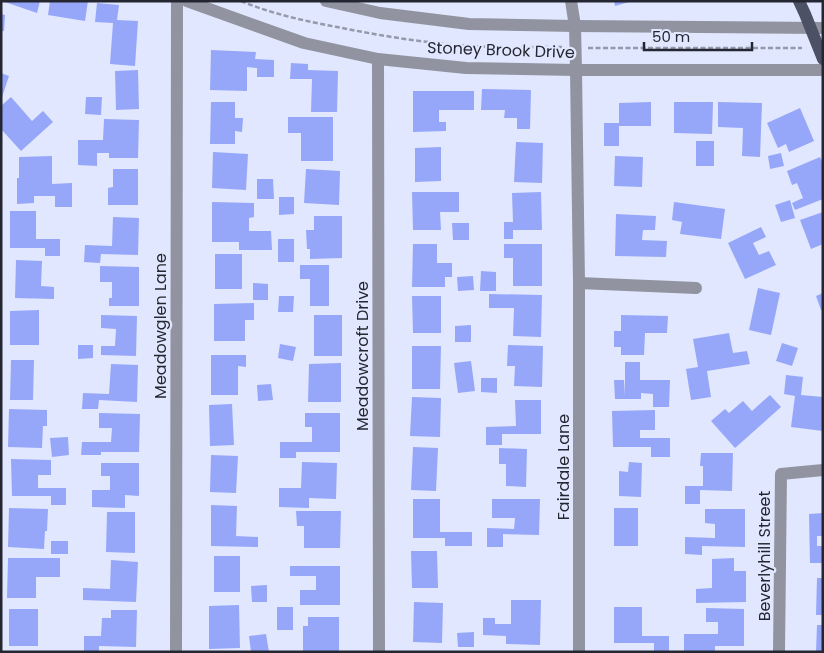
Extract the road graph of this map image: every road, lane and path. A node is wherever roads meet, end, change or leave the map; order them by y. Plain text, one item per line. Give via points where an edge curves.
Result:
1 (177, 1) edge
2 (186, 1) edge
3 (241, 1) edge
4 (326, 1) edge
5 (571, 1) edge
6 (799, 1) edge
7 (575, 26) junction
8 (816, 28) edge
9 (799, 40) dead end
10 (558, 47) dead end
11 (594, 48) dead end
12 (823, 58) edge
13 (378, 59) junction
14 (576, 70) junction
15 (823, 70) edge
16 (579, 283) junction
17 (696, 288) dead end
18 (823, 470) edge
19 (176, 652) edge
20 (378, 652) edge
21 (579, 652) edge
22 (779, 652) edge

1 - 19 street, Meadowglen Lane
2 - 13 street, Stoney Brook Drive via 304,42
3 - 10 path via 305,21 396,38 460,45
4 - 7 street, Stoney Brook Drive via 380,13 469,24
5 - 7 street, Fairdale Lane
6 - 8 main road
7 - 8 street, Stoney Brook Drive
7 - 14 street, Fairdale Lane
8 - 12 main road
9 - 11 path via 802,48
13 - 14 street, Stoney Brook Drive via 466,68
13 - 20 street, Meadowcroft Drive
14 - 15 street, Stoney Brook Drive
14 - 16 street, Fairdale Lane
16 - 17 street
16 - 21 street, Fairdale Lane
18 - 22 street, Beverlyhill Street via 780,474

